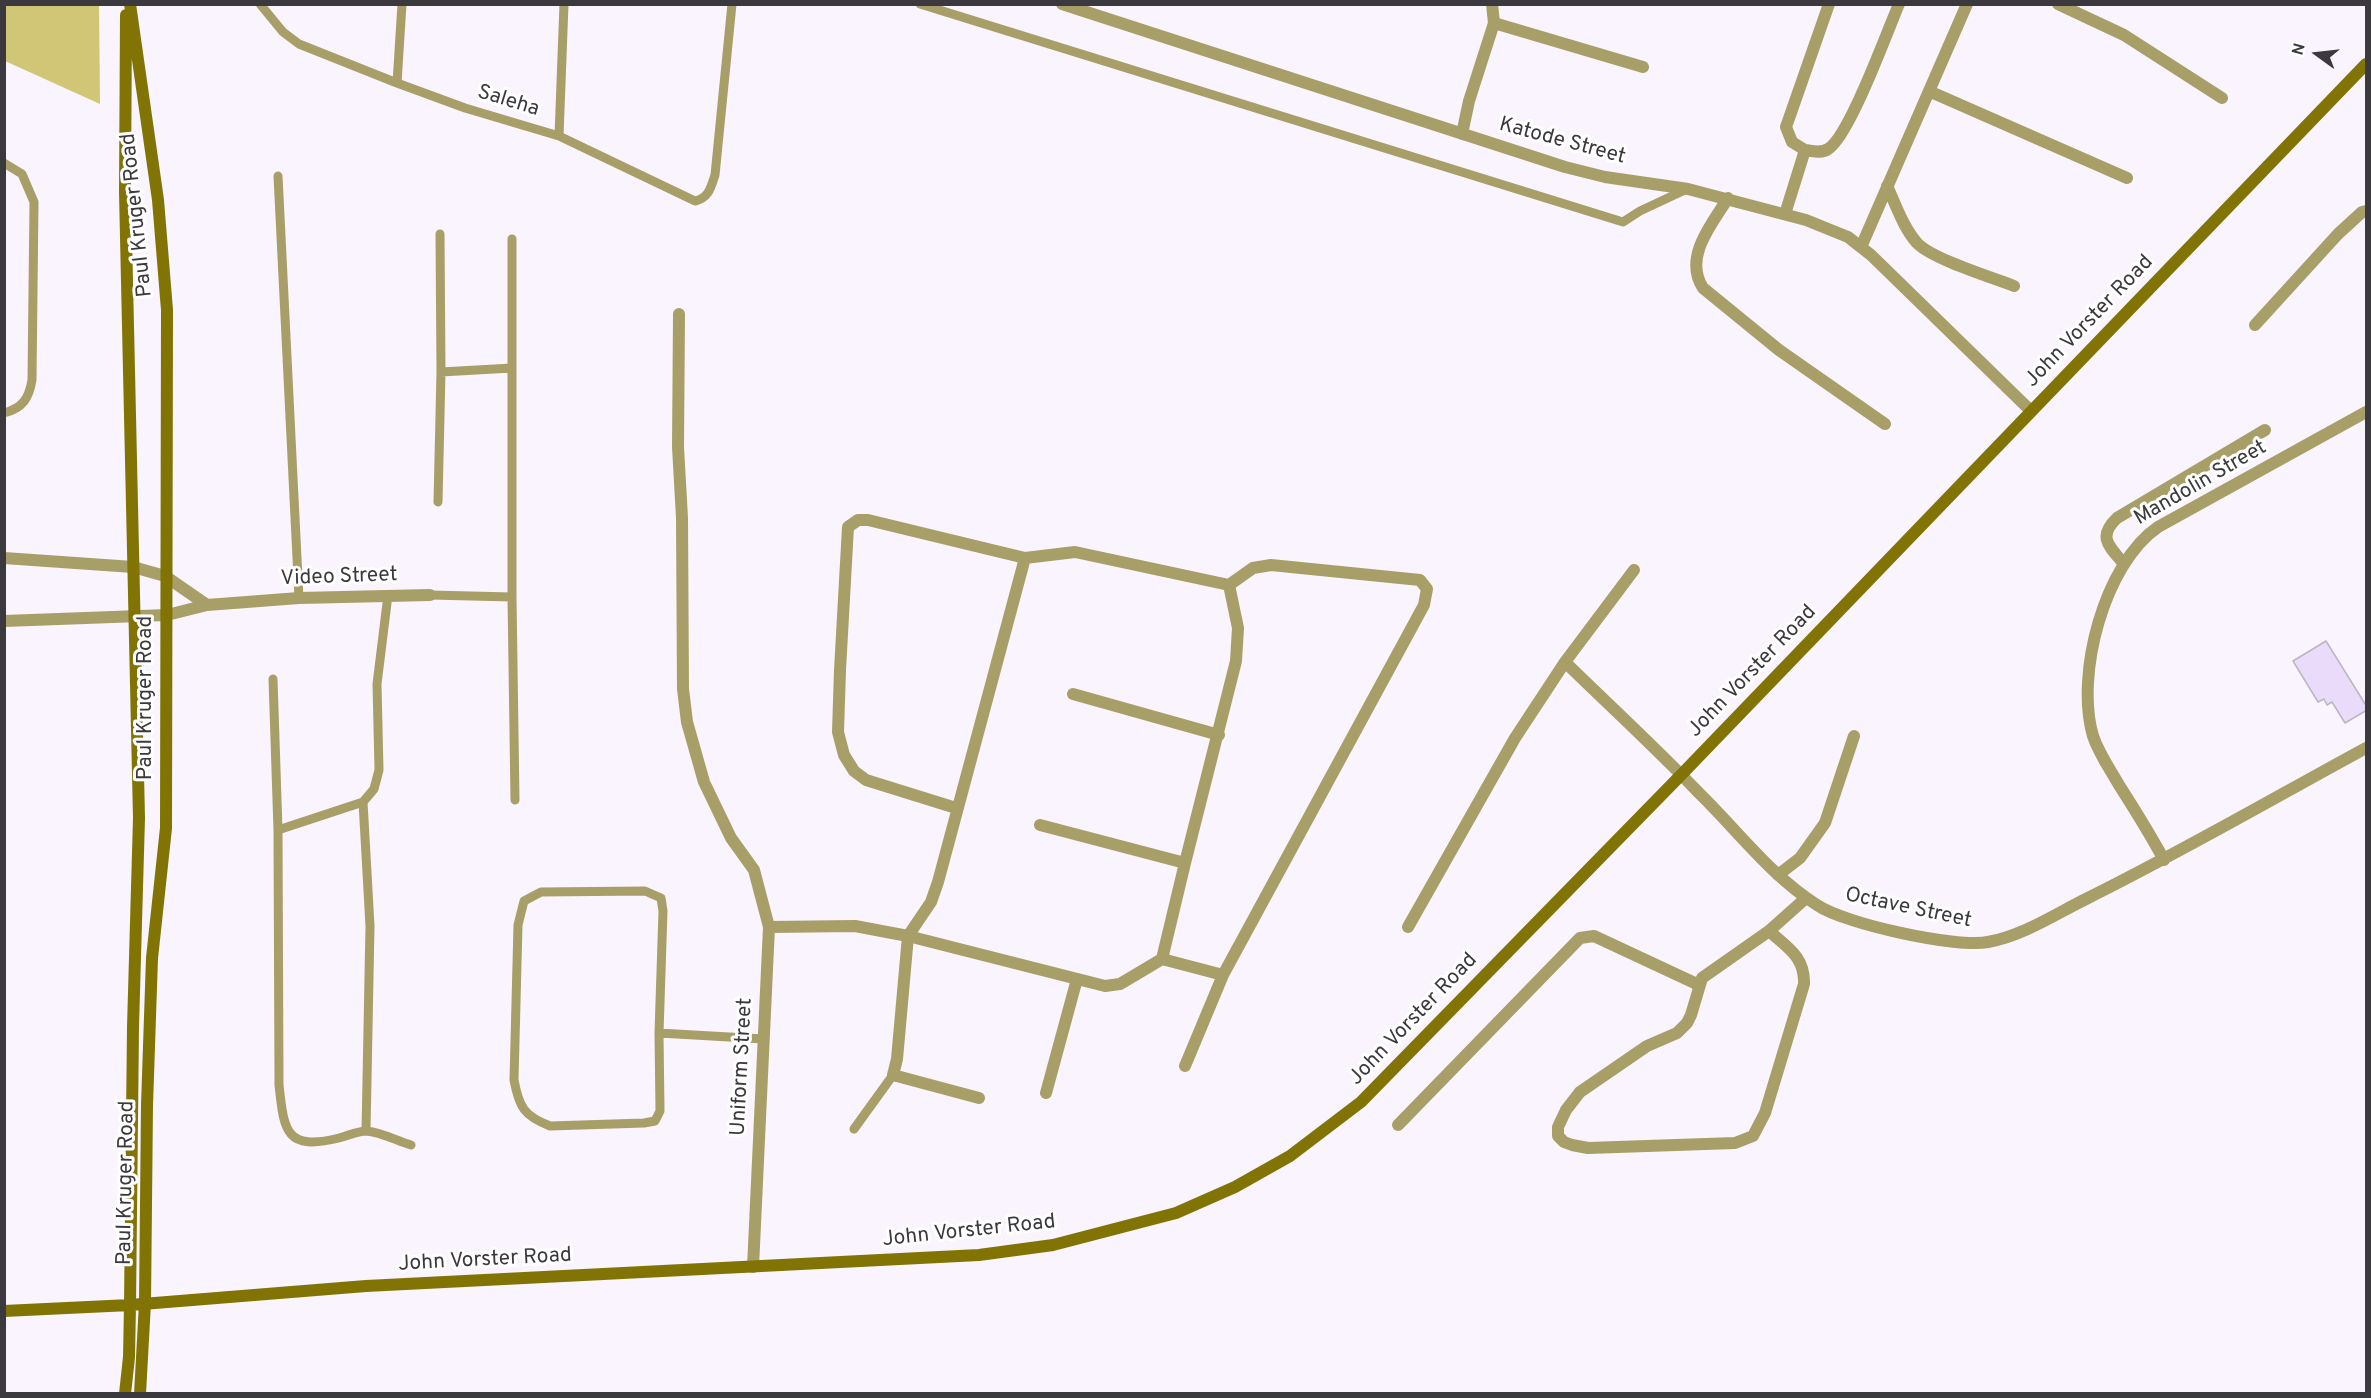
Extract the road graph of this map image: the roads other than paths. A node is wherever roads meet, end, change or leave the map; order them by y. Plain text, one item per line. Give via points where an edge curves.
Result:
1 (128, 4) edge
2 (260, 4) edge
3 (402, 4) edge
4 (564, 4) edge
5 (732, 4) edge
6 (920, 4) edge
7 (956, 4) edge
8 (1062, 4) edge
9 (1492, 4) edge
10 (1829, 4) edge
11 (1899, 4) edge
12 (1967, 4) edge
13 (2058, 4) edge
14 (953, 15) junction
15 (1494, 23) junction
16 (2367, 64) edge
17 (1642, 67) dead end
18 (397, 83) junction
19 (1930, 92) junction
20 (2222, 98) dead end
21 (1462, 134) junction
22 (559, 136) junction
23 (1805, 150) junction
24 (4, 163) edge
25 (278, 176) dead end
26 (2127, 178) dead end
27 (1887, 186) junction
28 (1688, 189) junction
29 (1728, 198) junction
30 (2367, 211) edge
31 (1785, 214) junction
32 (440, 234) dead end
33 (512, 239) dead end
34 (1861, 247) junction
35 (2014, 286) dead end
36 (679, 314) dead end
37 (2255, 325) dead end
38 (512, 368) junction
39 (441, 372) junction
40 (2031, 411) junction
41 (4, 412) edge
42 (2367, 412) edge
43 (1885, 424) dead end
44 (2265, 430) dead end
45 (438, 502) dead end
46 (4, 558) edge
47 (1025, 558) junction
48 (2124, 564) junction
49 (134, 567) junction
50 (1634, 570) dead end
51 (165, 576) junction
52 (1229, 585) junction
53 (388, 595) junction
54 (430, 595) joint
55 (512, 597) junction
56 (299, 598) junction
57 (207, 604) junction
58 (135, 615) junction
59 (167, 615) junction
60 (4, 621) edge
61 (1566, 662) junction
62 (273, 679) dead end
63 (1073, 694) dead end
64 (1219, 735) junction
65 (1854, 736) dead end
66 (2367, 748) edge
67 (1681, 775) junction
68 (515, 800) dead end
69 (363, 802) junction
70 (956, 808) junction
71 (1040, 825) dead end
72 (278, 830) junction
73 (2164, 860) junction
74 (1185, 862) junction
75 (1778, 874) junction
76 (1806, 898) junction
77 (769, 927) junction
78 (1408, 927) dead end
79 (1769, 931) junction
80 (908, 936) junction
81 (1162, 959) junction
82 (1222, 975) junction
83 (1077, 979) junction
84 (1699, 985) junction
85 (659, 1033) junction
86 (764, 1039) junction
87 (1185, 1066) dead end
88 (893, 1076) junction
89 (1046, 1094) dead end
90 (979, 1098) dead end
91 (1398, 1125) dead end
92 (854, 1129) dead end
93 (366, 1131) junction
94 (411, 1145) dead end
95 (753, 1267) junction
96 (145, 1303) junction
97 (130, 1305) junction
98 (4, 1311) edge
99 (125, 1394) edge
100 (140, 1394) edge

1 - 49 street, Paul Kruger Road via 125,192
1 - 51 street, Paul Kruger Road via 158,200 167,310
2 - 18 lane, Saleha via 283,32 299,44
3 - 18 lane
4 - 22 lane, Saleha
5 - 22 lane via 715,175 703,200 695,201
6 - 14 lane
7 - 14 lane
8 - 21 street, Katode Street
9 - 15 street
10 - 23 street via 1786,127 1792,142
11 - 23 street via 1848,123 1826,151
12 - 19 street
13 - 20 street via 2124,35
14 - 28 lane via 1623,222
15 - 17 street
15 - 21 street via 1468,101
16 - 40 street, John Vorster Road
18 - 22 lane, Saleha
19 - 26 street
19 - 27 street
21 - 28 street, Katode Street via 1586,173
23 - 31 street
24 - 41 lane via 21,174 34,202 32,380 26,402
25 - 56 lane
27 - 34 street
27 - 35 street via 1917,244 1930,253
28 - 29 street, Katode Street
29 - 31 street, Katode Street
29 - 43 street via 1702,240 1696,259 1696,277 1703,288 1779,350
30 - 37 street via 2338,234
31 - 34 street, Katode Street via 1830,229
32 - 39 lane
33 - 38 lane
34 - 40 street, Katode Street
36 - 77 street, Uniform Street via 678,447 687,722 704,782 731,838 754,870
38 - 39 lane
38 - 55 lane
39 - 45 lane
40 - 67 street, John Vorster Road
42 - 48 street, Mandolin Street via 2158,527 2137,544
44 - 48 street via 2109,526 2108,543
46 - 49 street
47 - 52 street via 1075,552
47 - 70 street
47 - 70 street via 868,520 852,522 846,532 838,732 844,755 854,771 866,780
48 - 73 street, Mandolin Street via 2092,652 2089,714 2101,754
49 - 51 street
49 - 58 street, Paul Kruger Road
50 - 61 street
51 - 57 street
51 - 59 street, Paul Kruger Road
52 - 64 street via 1238,645
52 - 82 street via 1253,568 1271,565 1415,578 1427,589 1424,604
53 - 54 street, Video Street
53 - 56 street, Video Street
53 - 69 lane via 377,684 379,770 374,789
54 - 55 lane, Video Street
55 - 68 lane
56 - 57 street, Video Street
57 - 59 street, Video Street
58 - 59 street, Video Street
58 - 60 street, Video Street
58 - 97 street, Paul Kruger Road via 139,818
59 - 96 street, Paul Kruger Road via 166,828 152,958
61 - 67 street, Octave Street
61 - 78 street via 1515,738
62 - 72 lane
63 - 64 street
64 - 74 street
65 - 75 street via 1825,823 1800,858
66 - 73 street, Octave Street
67 - 75 street, Octave Street
67 - 95 street, John Vorster Road via 1361,1102 1290,1156 1235,1187 1176,1213 1053,1245 912,1260
69 - 72 lane
69 - 93 lane via 370,926
70 - 80 street via 931,902
71 - 74 street
72 - 93 lane via 282,1120 288,1132 307,1143
73 - 76 street, Octave Street via 2015,934 1984,943 1952,942 1860,923 1828,912
74 - 81 street
75 - 76 street, Octave Street
76 - 79 street
77 - 80 street via 855,926
77 - 86 street, Uniform Street
79 - 84 street via 1710,970
79 - 84 street via 1799,959 1804,984 1765,1113 1753,1136 1735,1143 1588,1148 1564,1142 1558,1136 1558,1126 1580,1092 1647,1046 1677,1033 1691,1016
80 - 83 street
80 - 88 street
81 - 82 street
81 - 83 street via 1120,984 1105,986
82 - 87 street
83 - 89 street
84 - 91 street via 1594,936 1580,938
85 - 85 lane via 661,898 645,891 541,892 524,901 518,925 514,1080 518,1102 526,1112 550,1126 655,1121 660,1111
85 - 86 lane
86 - 95 street, Uniform Street
88 - 90 street
88 - 92 lane
93 - 94 lane
95 - 96 street, John Vorster Road via 378,1286
96 - 97 street, John Vorster Road
96 - 100 street, Paul Kruger Road
97 - 98 street, John Vorster Road
97 - 99 street, Paul Kruger Road

